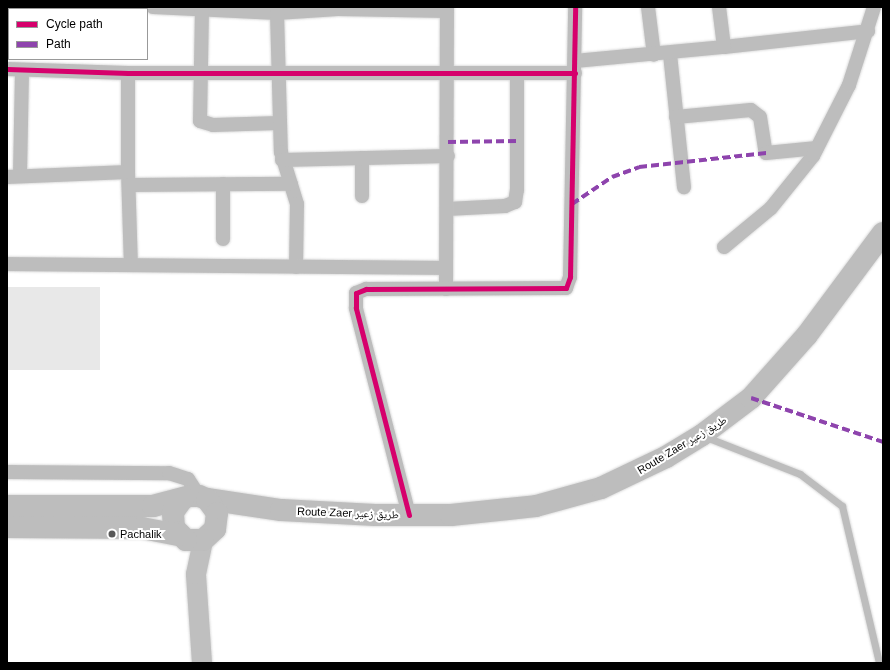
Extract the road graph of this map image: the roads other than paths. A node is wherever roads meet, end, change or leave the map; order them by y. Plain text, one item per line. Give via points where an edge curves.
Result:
1 (153, 7) edge
2 (574, 7) edge
3 (648, 7) edge
4 (719, 7) edge
5 (874, 7) edge
6 (202, 8) junction
7 (338, 8) edge
8 (299, 9) edge
9 (447, 9) edge
10 (277, 13) junction
11 (868, 31) junction
12 (724, 47) junction
13 (670, 54) junction
14 (654, 55) junction
15 (575, 67) junction
16 (7, 69) edge
17 (22, 70) junction
18 (200, 72) junction
19 (277, 72) junction
20 (128, 73) junction
21 (517, 74) junction
22 (447, 75) junction
23 (676, 116) junction
24 (279, 123) junction
25 (817, 148) junction
26 (448, 156) junction
27 (362, 158) junction
28 (282, 160) junction
29 (13, 176) edge
30 (128, 178) junction
31 (224, 184) junction
32 (291, 184) junction
33 (684, 187) dead end
34 (362, 196) dead end
35 (447, 209) junction
36 (883, 233) edge
37 (223, 239) dead end
38 (724, 247) dead end
39 (7, 264) edge
40 (131, 265) junction
41 (296, 267) junction
42 (446, 268) junction
43 (446, 289) junction
44 (702, 435) junction
45 (7, 472) edge
46 (196, 498) junction
47 (7, 506) edge
48 (281, 510) junction
49 (409, 515) junction
50 (7, 527) edge
51 (196, 536) junction
52 (202, 663) edge
53 (879, 663) edge

1 - 6 street
2 - 15 street
3 - 14 street
4 - 12 street
5 - 11 street
6 - 10 street
6 - 18 street
7 - 8 street
7 - 9 street
8 - 10 street
9 - 22 street
10 - 19 street
11 - 12 street
11 - 25 street via 849,85
12 - 13 street
13 - 14 street
13 - 23 street
14 - 15 street
15 - 21 street
15 - 43 street via 570,277 566,288
16 - 17 street
17 - 20 street
17 - 29 street
18 - 19 street
18 - 20 street
18 - 24 street via 199,116 203,124
19 - 22 street
19 - 24 street
20 - 30 street
21 - 22 street
21 - 35 street via 515,202 504,206
22 - 26 street
23 - 25 street via 751,110 760,117 766,153
23 - 33 street
24 - 28 street
25 - 38 street via 785,194
26 - 27 street
26 - 35 street
27 - 28 street
27 - 34 street
28 - 32 street
29 - 30 street
30 - 31 street
30 - 40 street
31 - 32 street
31 - 37 street
32 - 41 street via 296,204
35 - 42 street
36 - 44 main road, Route Zaer طريق زعير via 787,359 751,398
39 - 40 street
40 - 41 street
41 - 42 street
42 - 43 street
43 - 49 street via 366,289 356,293 355,299
44 - 49 main road, Route Zaer طريق زعير via 646,468 578,495 536,506 482,513
44 - 53 lane via 800,474 842,506
45 - 46 street via 169,473 188,479
46 - 47 main road, Route Zaer طريق زعير via 153,506
46 - 48 main road, Route Zaer طريق زعير
46 - 51 main road via 217,513
46 - 51 main road via 173,512 172,520
48 - 49 main road, Route Zaer طريق زعير
48 - 51 main road, Route Zaer طريق زعير via 247,516
50 - 51 main road via 142,528
51 - 52 main road

